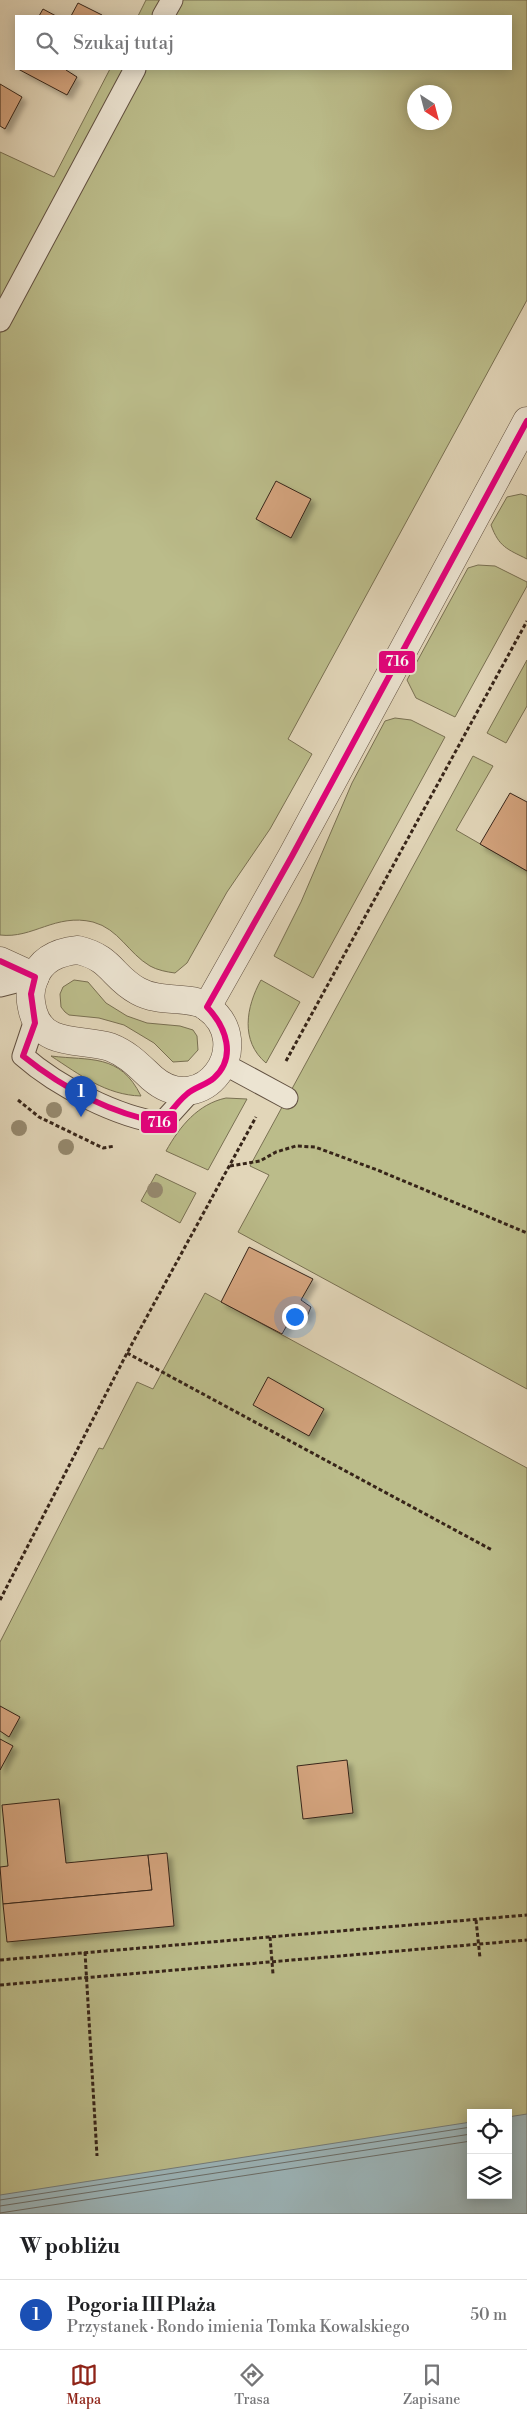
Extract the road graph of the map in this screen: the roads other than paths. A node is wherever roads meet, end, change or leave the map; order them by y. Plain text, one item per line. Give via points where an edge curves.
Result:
1 (172, 0) edge
2 (164, 15) edge
3 (134, 70) edge
4 (0, 321) edge
5 (527, 422) edge
6 (0, 962) edge
7 (34, 976) junction
8 (0, 986) edge
9 (207, 1007) junction
10 (35, 1020) junction
11 (224, 1064) junction
12 (191, 1091) junction
13 (279, 1094) road end

1 - 2 lane
3 - 4 lane
5 - 9 street
6 - 7 street
7 - 8 lane
7 - 9 street via 51,957 78,950 103,959 129,985 148,996 200,1003
7 - 10 street via 30,1000
9 - 11 street via 222,1024 227,1037
10 - 12 street via 54,1037 111,1048 132,1059 166,1088
10 - 12 lane via 23,1056 55,1081 88,1097 134,1117 162,1123
11 - 12 street via 205,1086
11 - 13 lane

